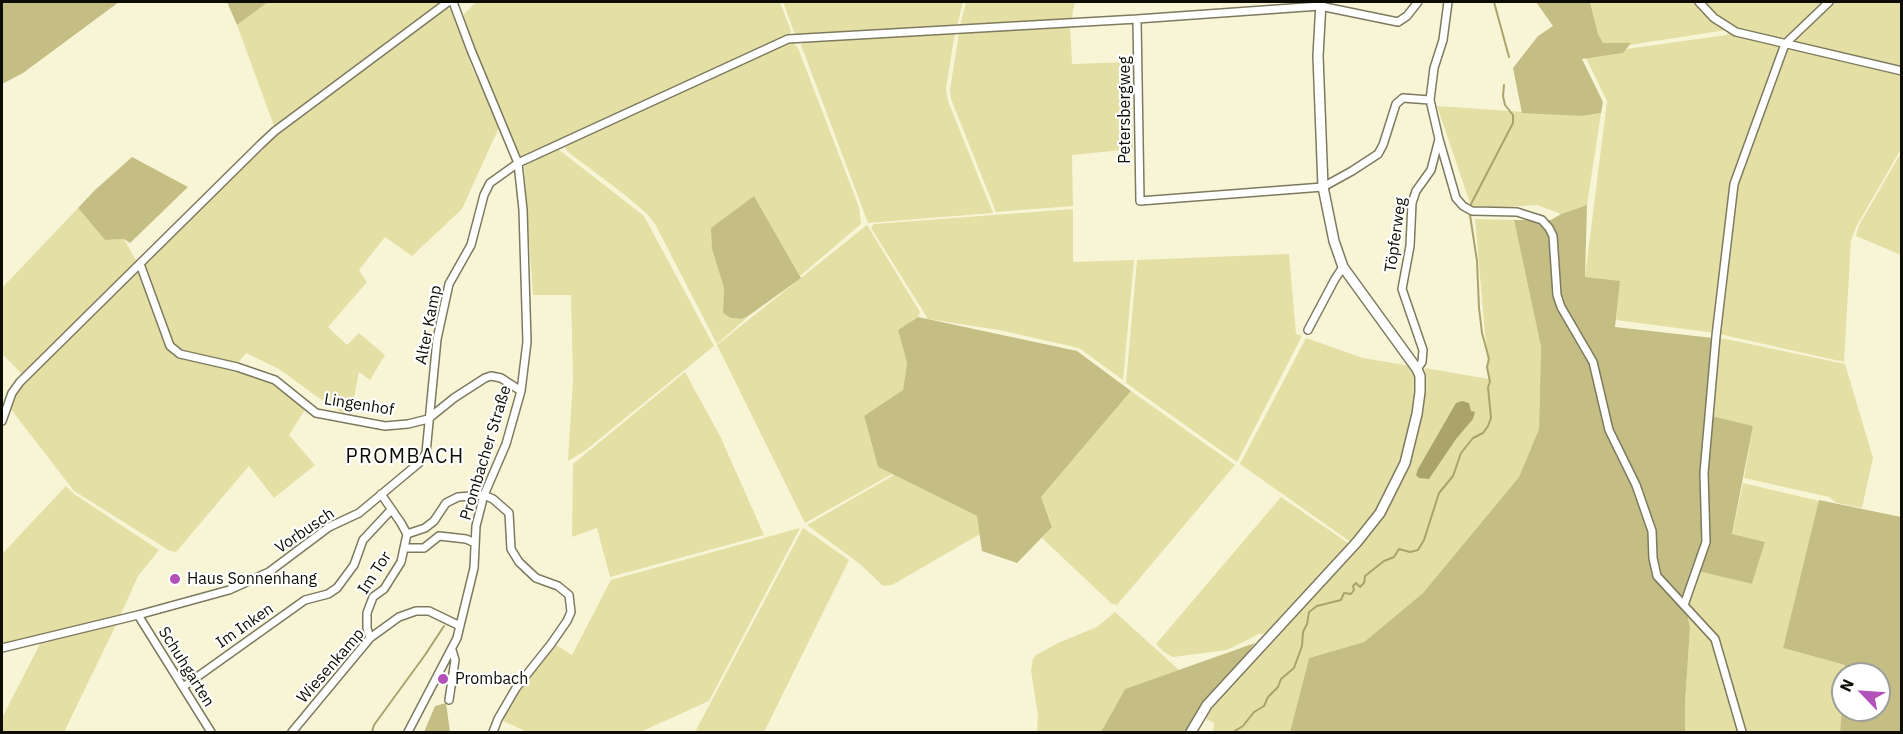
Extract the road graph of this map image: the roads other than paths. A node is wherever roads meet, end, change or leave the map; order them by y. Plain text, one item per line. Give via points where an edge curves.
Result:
1 (448, 2) edge
2 (453, 2) edge
3 (1418, 2) edge
4 (1448, 2) edge
5 (1699, 2) edge
6 (1829, 2) edge
7 (1320, 4) edge
8 (1137, 19) junction
9 (1785, 44) junction
10 (1902, 71) edge
11 (1430, 100) junction
12 (1439, 139) junction
13 (518, 163) junction
14 (1323, 187) junction
15 (140, 264) junction
16 (1343, 267) junction
17 (1308, 330) dead end
18 (1417, 369) junction
19 (521, 391) junction
20 (428, 419) junction
21 (2, 421) edge
22 (381, 494) junction
23 (484, 495) junction
24 (391, 510) junction
25 (407, 534) junction
26 (475, 543) junction
27 (405, 548) junction
28 (1684, 605) junction
29 (138, 615) junction
30 (460, 627) junction
31 (370, 638) junction
32 (2, 648) edge
33 (452, 650) junction
34 (183, 687) junction
35 (449, 700) dead end
36 (211, 732) edge
37 (292, 732) edge
38 (408, 732) edge
39 (493, 732) edge
40 (1191, 732) edge
41 (1742, 732) edge

1 - 15 street via 275,131
2 - 13 street, Prombacher Straße
3 - 7 street via 1398,22
4 - 11 street, Töpferweg
5 - 9 street via 1725,27
6 - 9 street
7 - 8 street
7 - 14 street
8 - 13 street, Alter Kamp via 788,39
8 - 14 street, Petersbergweg via 1140,201
9 - 10 street
9 - 28 street via 1734,184 1704,473 1706,542
11 - 12 street, Töpferweg
11 - 14 street via 1403,98 1396,104 1378,154
12 - 18 street, Töpferweg via 1431,170 1412,203 1402,289 1423,350
12 - 28 street via 1456,198 1463,206 1472,211 1516,212 1542,220 1549,228 1553,236 1557,295 1593,362 1609,430 1636,485 1652,531 1657,576
13 - 19 street, Prombacher Straße via 527,342
13 - 20 street, Alter Kamp via 490,183 471,245 449,284 437,339
14 - 16 street
15 - 20 street, Lingenhof via 170,346 180,354 275,380 316,413 385,426
15 - 21 street via 20,382
16 - 17 street
16 - 18 street
18 - 40 street via 1420,392 1405,463 1380,513 1207,705
19 - 20 street, Lingenhof via 491,376
19 - 23 street, Prombacher Straße via 506,444
20 - 22 street, Alter Kamp via 426,453
22 - 24 street
22 - 29 street, Vorbusch via 269,572 229,590
23 - 25 street via 458,496 446,503 425,528
23 - 26 street, Prombacher Straße
23 - 39 street via 509,513 511,549 519,562 536,578 558,586 569,596 572,612 516,688
24 - 25 street
24 - 34 street, Im Inken via 363,540 354,565 337,588 305,600
25 - 27 street, Im Tor
26 - 27 street via 439,536 424,548
26 - 30 street, Prombacher Straße via 474,567
27 - 31 street, Im Tor via 384,589 373,597 367,613
28 - 41 street via 1715,639
29 - 32 street, Vorbusch
29 - 34 street, Schuhgarten
30 - 31 street, Wiesenkamp via 429,612 416,611 399,616
30 - 33 street, Prombacher Straße
31 - 37 street, Wiesenkamp
33 - 35 street via 455,660
33 - 38 street, Prombacher Straße
34 - 36 street, Schuhgarten

